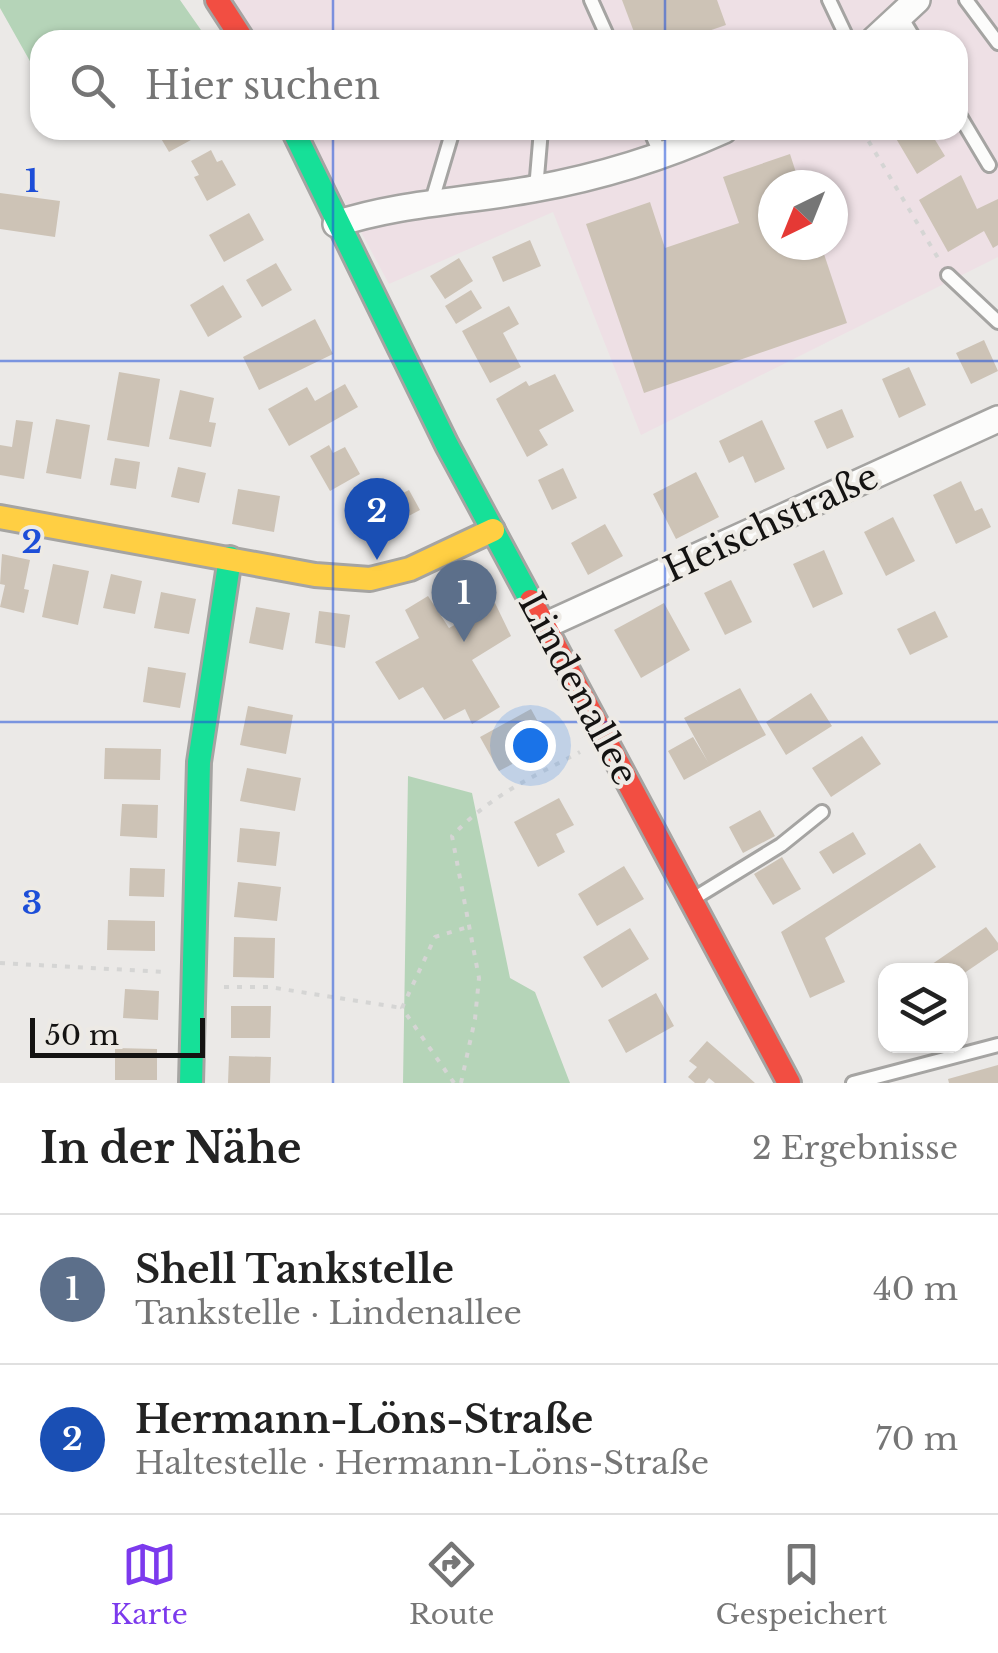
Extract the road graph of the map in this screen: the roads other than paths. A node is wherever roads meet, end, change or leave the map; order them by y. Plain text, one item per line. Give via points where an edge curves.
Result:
1 (218, 0) edge
2 (591, 0) edge
3 (829, 0) edge
4 (966, 0) edge
5 (908, 8) edge
6 (237, 30) edge
7 (604, 30) edge
8 (843, 30) edge
9 (885, 30) edge
10 (998, 43) edge
11 (968, 130) edge
12 (298, 140) edge
13 (451, 140) edge
14 (540, 140) edge
15 (654, 140) edge
16 (702, 140) edge
17 (662, 158) junction
18 (988, 165) dead end
19 (536, 189) junction
20 (431, 204) junction
21 (336, 224) junction
22 (948, 275) road end
23 (998, 322) edge
24 (998, 419) edge
25 (0, 517) edge
26 (493, 530) junction
27 (230, 558) junction
28 (544, 626) junction
29 (822, 812) dead end
30 (691, 900) junction
31 (998, 1045) edge
32 (191, 1083) edge
33 (789, 1083) edge
34 (853, 1083) edge

1 - 6 street
2 - 7 lane
3 - 8 lane
4 - 10 lane
5 - 9 street
11 - 18 lane
12 - 21 street, Lindenallee
13 - 20 lane
14 - 19 lane
15 - 17 lane
16 - 17 street
17 - 19 street
19 - 20 street
20 - 21 street
21 - 26 street, Lindenallee
22 - 23 lane
24 - 28 street, Heischstraße
25 - 27 street
26 - 27 street via 410,569 370,579 315,576
26 - 28 street, Lindenallee
27 - 32 street via 199,762
28 - 30 street, Lindenallee
29 - 30 lane
30 - 33 street, Lindenallee
31 - 34 lane

